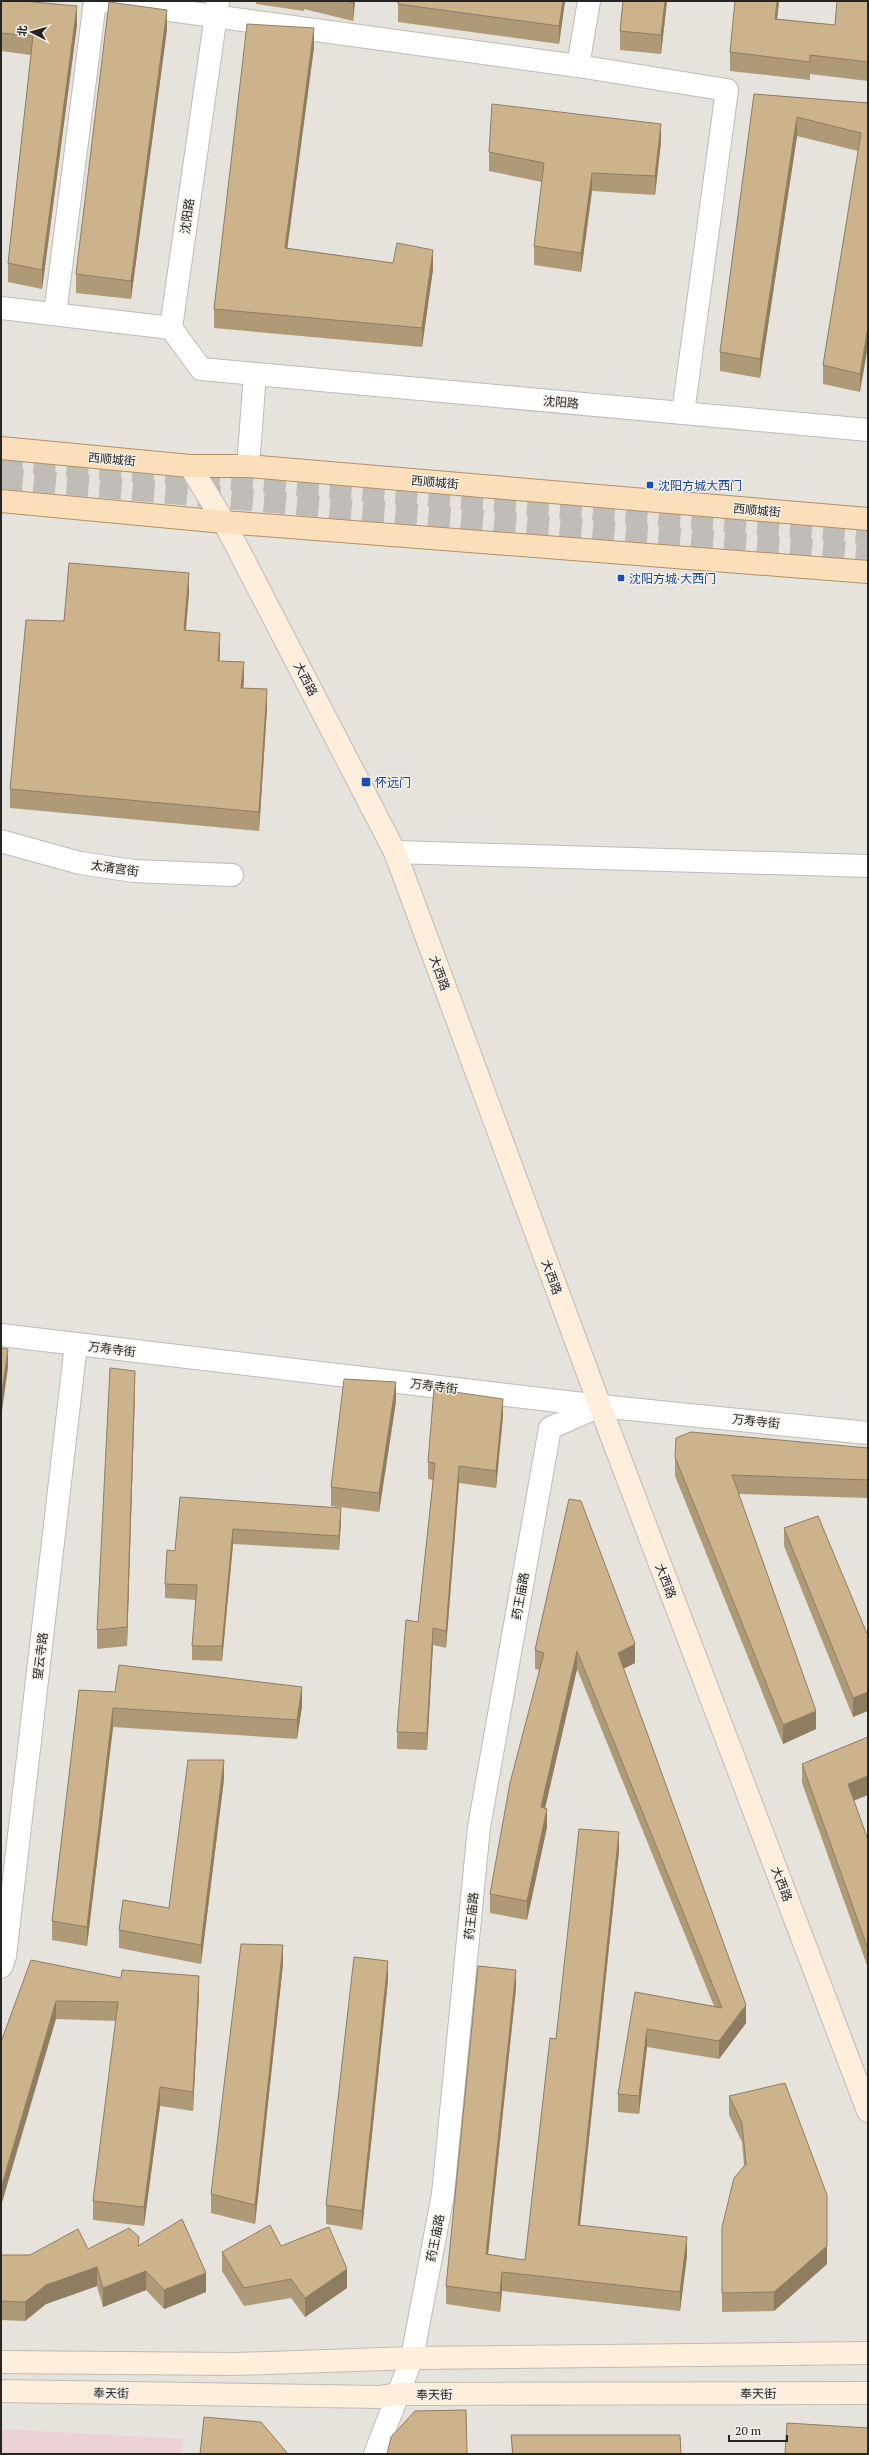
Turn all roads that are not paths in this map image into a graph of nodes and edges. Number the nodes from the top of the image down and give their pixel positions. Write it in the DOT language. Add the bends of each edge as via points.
graph roads {
  1 [pos="95,1"];
  2 [pos="104,1"];
  3 [pos="589,1"];
  4 [pos="217,8"];
  5 [pos="578,66"];
  6 [pos="1,308"];
  7 [pos="55,314"];
  8 [pos="171,328"];
  9 [pos="255,374"];
  10 [pos="683,413"];
  11 [pos="868,430"];
  12 [pos="1,448"];
  13 [pos="190,466"];
  14 [pos="248,466"];
  15 [pos="1,501"];
  16 [pos="868,519"];
  17 [pos="224,522"];
  18 [pos="868,572"];
  19 [pos="1,841"];
  20 [pos="395,852"];
  21 [pos="868,866"];
  22 [pos="232,875"];
  23 [pos="1,1335"];
  24 [pos="76,1344"];
  25 [pos="600,1406"];
  26 [pos="868,1433"];
  27 [pos="1,1967"];
  28 [pos="868,2111"];
  29 [pos="868,2353"];
  30 [pos="412,2358"];
  31 [pos="1,2362"];
  32 [pos="1,2391"];
  33 [pos="868,2392"];
  34 [pos="398,2394"];
  35 [pos="375,2454"];
  1 -- 7 [label="street"];
  2 -- 4 [label="street"];
  3 -- 5 [label="street"];
  4 -- 5 [label="street"];
  4 -- 8 [label="street, 沈阳路"];
  5 -- 10 [label="street" via="727,90"];
  6 -- 7 [label="street"];
  7 -- 8 [label="street"];
  8 -- 9 [label="street, 沈阳路" via="201,369"];
  9 -- 10 [label="street, 沈阳路"];
  9 -- 14 [label="street"];
  10 -- 11 [label="street, 沈阳路"];
  12 -- 13 [label="main road, 西顺城街"];
  13 -- 14 [label="main road, 西顺城街"];
  13 -- 17 [label="main road, 大西路"];
  14 -- 16 [label="main road, 西顺城街"];
  15 -- 17 [label="main road"];
  17 -- 18 [label="main road"];
  17 -- 20 [label="main road, 大西路"];
  19 -- 22 [label="street, 太清宫街" via="80,863 134,871"];
  20 -- 21 [label="street"];
  20 -- 25 [label="main road, 大西路"];
  23 -- 24 [label="street, 万寿寺街"];
  24 -- 25 [label="street, 万寿寺街"];
  24 -- 27 [label="street, 望云寺路" via="6,1956"];
  25 -- 26 [label="street, 万寿寺街"];
  25 -- 28 [label="main road, 大西路"];
  25 -- 30 [label="street, 药王庙路" via="550,1428 480,1827 443,2194"];
  29 -- 30 [label="main road"];
  30 -- 31 [label="main road" via="236,2364"];
  30 -- 34 [label="street, 药王庙路"];
  32 -- 34 [label="main road, 奉天街" via="380,2397"];
  33 -- 34 [label="main road, 奉天街"];
  34 -- 35 [label="street, 药王庙路"];
}
